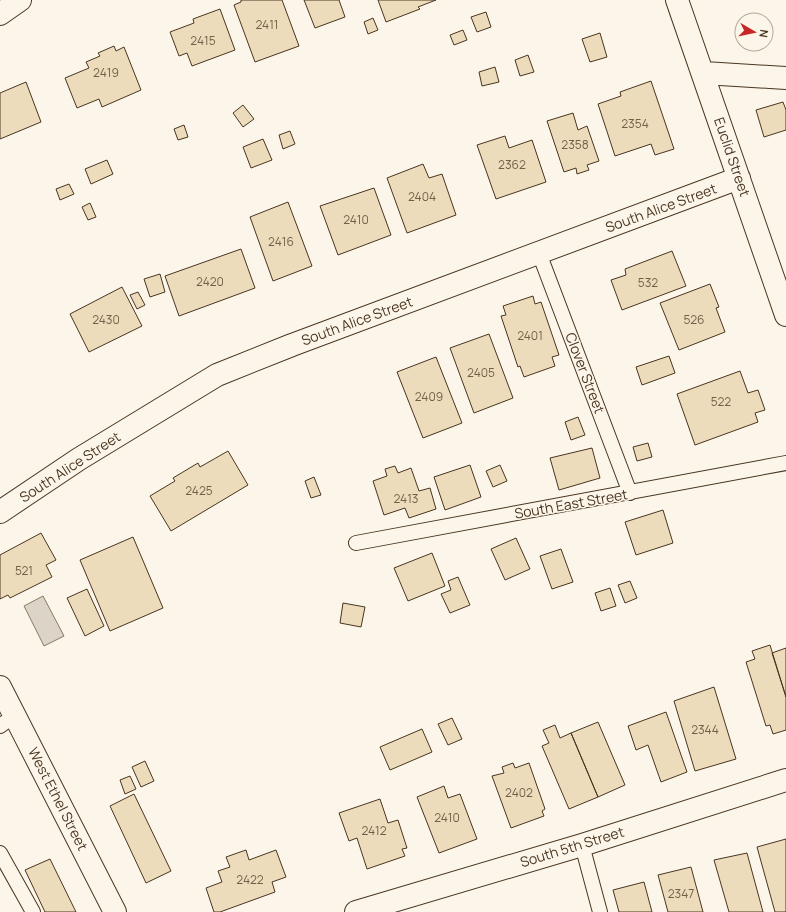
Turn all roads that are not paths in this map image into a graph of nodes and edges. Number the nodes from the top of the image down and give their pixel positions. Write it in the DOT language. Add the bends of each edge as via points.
graph roads {
  1 [pos="20,0"];
  2 [pos="677,0"];
  3 [pos="0,14"];
  4 [pos="704,74"];
  5 [pos="786,78"];
  6 [pos="739,178"];
  7 [pos="539,253"];
  8 [pos="786,315"];
  9 [pos="786,462"];
  10 [pos="630,493"];
  11 [pos="0,512"];
  12 [pos="356,543"];
  13 [pos="0,687"];
  14 [pos="7,720"];
  15 [pos="786,780"];
  16 [pos="582,845"];
  17 [pos="0,853"];
  18 [pos="33,912"];
  19 [pos="115,912"];
  20 [pos="356,912"];
  21 [pos="600,912"];
  1 -- 3 [label="street"];
  2 -- 4 [label="street, Euclid Street"];
  4 -- 5 [label="street"];
  4 -- 6 [label="street, Euclid Street"];
  6 -- 7 [label="street, South Alice Street"];
  6 -- 8 [label="street, Euclid Street"];
  7 -- 10 [label="lane, Clover Street"];
  7 -- 11 [label="street, South Alice Street" via="217,375 79,459"];
  9 -- 10 [label="lane, South East Street"];
  10 -- 12 [label="lane, South East Street"];
  13 -- 14 [label="street, West Ethel Street"];
  14 -- 19 [label="street, West Ethel Street"];
  15 -- 16 [label="street, South 5th Street"];
  16 -- 20 [label="street, South 5th Street"];
  16 -- 21 [label="lane"];
  17 -- 18 [label="lane"];
}
